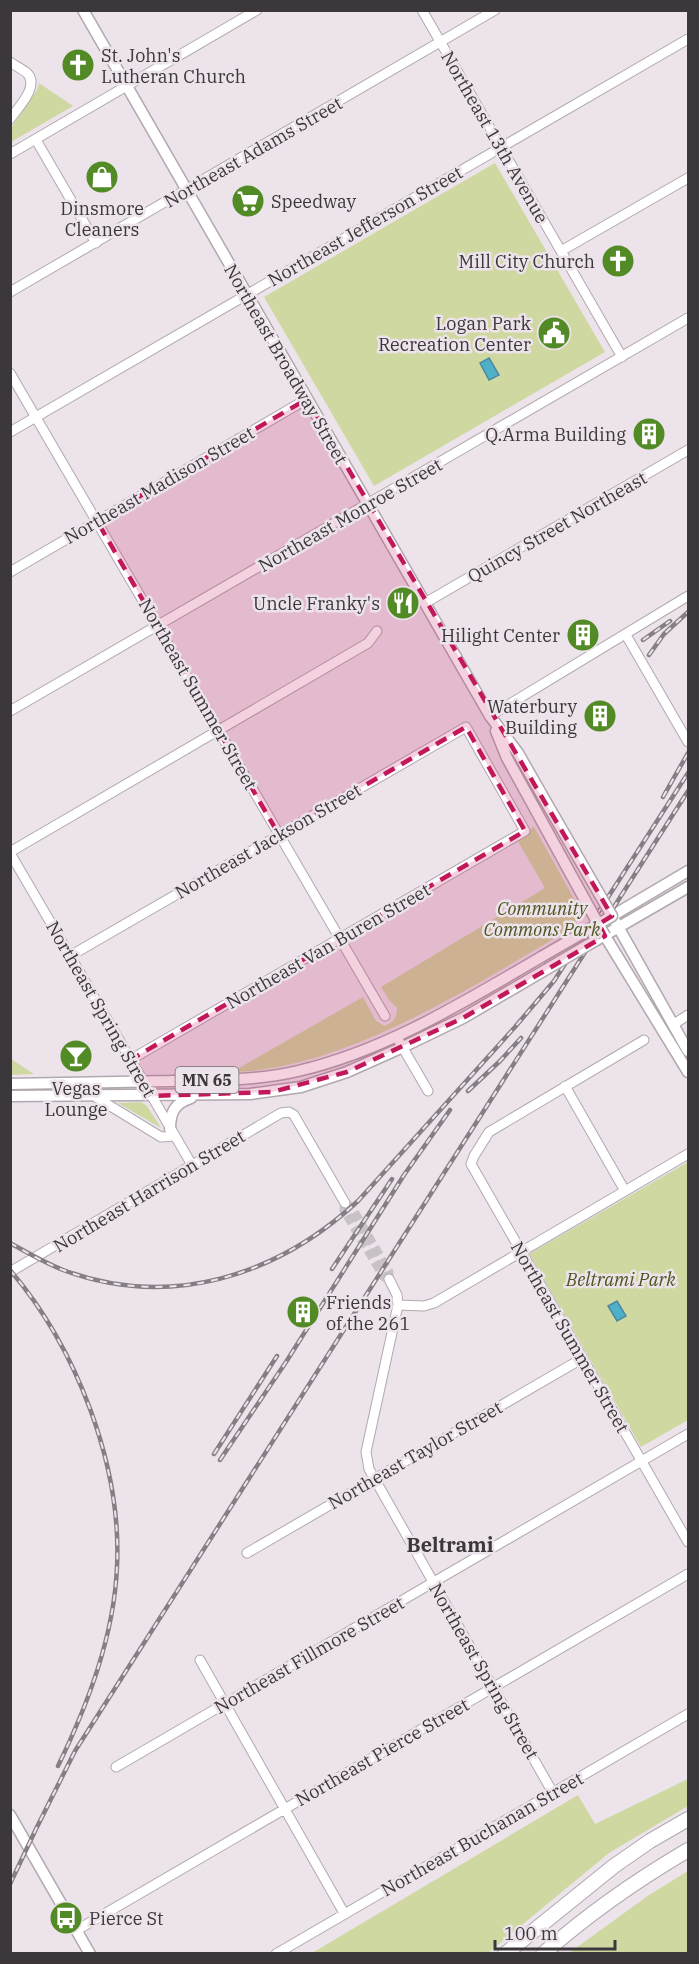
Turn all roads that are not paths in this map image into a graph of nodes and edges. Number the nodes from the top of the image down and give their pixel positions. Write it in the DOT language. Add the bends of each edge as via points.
graph roads {
  1 [pos="83,10"];
  2 [pos="257,10"];
  3 [pos="422,10"];
  4 [pos="495,10"];
  5 [pos="688,39"];
  6 [pos="440,42"];
  7 [pos="10,62"];
  8 [pos="126,86"];
  9 [pos="10,119"];
  10 [pos="36,140"];
  11 [pos="501,147"];
  12 [pos="10,154"];
  13 [pos="688,178"];
  14 [pos="187,191"];
  15 [pos="96,243"];
  16 [pos="561,251"];
  17 [pos="10,292"];
  18 [pos="247,295"];
  19 [pos="688,318"];
  20 [pos="622,357"];
  21 [pos="10,373"];
  22 [pos="307,399"];
  23 [pos="36,417"];
  24 [pos="10,432"];
  25 [pos="688,450"];
  26 [pos="368,504"];
  27 [pos="97,521"];
  28 [pos="10,572"];
  29 [pos="688,596"];
  30 [pos="425,603"];
  31 [pos="158,626"];
  32 [pos="377,631"];
  33 [pos="626,634"];
  34 [pos="10,711"];
  35 [pos="490,716"];
  36 [pos="219,731"];
  37 [pos="688,742"];
  38 [pos="525,831"];
  39 [pos="279,834"];
  40 [pos="10,853"];
  41 [pos="688,871"];
  42 [pos="688,887"];
  43 [pos="612,916"];
  44 [pos="599,924"];
  45 [pos="619,928"];
  46 [pos="605,936"];
  47 [pos="340,939"];
  48 [pos="70,956"];
  49 [pos="688,1015"];
  50 [pos="385,1016"];
  51 [pos="674,1024"];
  52 [pos="396,1036"];
  53 [pos="644,1040"];
  54 [pos="403,1047"];
  55 [pos="688,1051"];
  56 [pos="130,1060"];
  57 [pos="688,1072"];
  58 [pos="142,1082"];
  59 [pos="10,1084"];
  60 [pos="565,1086"];
  61 [pos="428,1091"];
  62 [pos="203,1095"];
  63 [pos="10,1096"];
  64 [pos="94,1096"];
  65 [pos="151,1096"];
  66 [pos="172,1132"];
  67 [pos="688,1154"];
  68 [pos="192,1165"];
  69 [pos="625,1191"];
  70 [pos="345,1203"];
  71 [pos="521,1252"];
  72 [pos="10,1272"];
  73 [pos="389,1279"];
  74 [pos="398,1305"];
  75 [pos="583,1358"];
  76 [pos="688,1434"];
  77 [pos="642,1461"];
  78 [pos="374,1478"];
  79 [pos="688,1542"];
  80 [pos="247,1552"];
  81 [pos="688,1574"];
  82 [pos="433,1583"];
  83 [pos="200,1660"];
  84 [pos="494,1688"];
  85 [pos="225,1705"];
  86 [pos="688,1714"];
  87 [pos="116,1767"];
  88 [pos="554,1793"];
  89 [pos="285,1808"];
  90 [pos="10,1815"];
  91 [pos="688,1819"];
  92 [pos="688,1852"];
  93 [pos="344,1913"];
  94 [pos="77,1930"];
  95 [pos="90,1953"];
  96 [pos="276,1953"];
  97 [pos="506,1953"];
  98 [pos="543,1953"];
  1 -- 8 [label="main road, Northeast Broadway Street"];
  2 -- 8 [label="street"];
  3 -- 6 [label="street, Northeast 13th Avenue"];
  4 -- 6 [label="street, Northeast Adams Street"];
  5 -- 11 [label="street, Northeast Jefferson Street"];
  6 -- 11 [label="street, Northeast 13th Avenue"];
  6 -- 14 [label="street, Northeast Adams Street"];
  7 -- 9 [label="street" via="29,74 32,81"];
  8 -- 10 [label="street"];
  8 -- 14 [label="main road, Northeast Broadway Street"];
  10 -- 12 [label="street"];
  10 -- 15 [label="street"];
  11 -- 16 [label="street, Northeast 13th Avenue"];
  11 -- 18 [label="street, Northeast Jefferson Street"];
  13 -- 16 [label="street"];
  14 -- 15 [label="street, Northeast Adams Street"];
  14 -- 18 [label="main road, Northeast Broadway Street"];
  15 -- 17 [label="street, Northeast Adams Street"];
  16 -- 20 [label="street, Northeast 13th Avenue"];
  18 -- 22 [label="main road, Northeast Broadway Street"];
  18 -- 23 [label="street, Northeast Jefferson Street"];
  19 -- 20 [label="street, Northeast Monroe Street"];
  20 -- 26 [label="street, Northeast Monroe Street"];
  21 -- 23 [label="street, Northeast Summer Street"];
  22 -- 26 [label="main road, Northeast Broadway Street"];
  22 -- 27 [label="street, Northeast Madison Street"];
  23 -- 24 [label="street, Northeast Jefferson Street"];
  23 -- 27 [label="street, Northeast Summer Street"];
  25 -- 30 [label="street, Quincy Street Northeast"];
  26 -- 30 [label="main road, Northeast Broadway Street"];
  26 -- 31 [label="street, Northeast Monroe Street"];
  27 -- 28 [label="street, Northeast Madison Street"];
  27 -- 31 [label="street, Northeast Summer Street"];
  29 -- 33 [label="street"];
  30 -- 35 [label="main road, Northeast Broadway Street"];
  31 -- 34 [label="street, Northeast Monroe Street"];
  31 -- 36 [label="street, Northeast Summer Street"];
  32 -- 36 [label="street" via="368,643"];
  33 -- 35 [label="street"];
  33 -- 37 [label="street"];
  35 -- 43 [label="main road, Northeast Broadway Street, bridge" via="518,753"];
  35 -- 44 [label="main road, Northeast Broadway Street, bridge" via="507,758"];
  36 -- 39 [label="street, Northeast Summer Street"];
  36 -- 40 [label="street"];
  38 -- 39 [label="street, Northeast Jackson Street" via="466,727"];
  38 -- 47 [label="street, Northeast Van Buren Street"];
  39 -- 47 [label="street, Northeast Summer Street"];
  39 -- 48 [label="street, Northeast Jackson Street"];
  40 -- 48 [label="street, Northeast Spring Street"];
  41 -- 43 [label="main road, MN 65"];
  42 -- 45 [label="main road, MN 65"];
  43 -- 44 [label="main road, MN 65, bridge"];
  43 -- 45 [label="main road, Northeast Broadway Street"];
  44 -- 46 [label="main road, Northeast Broadway Street, bridge"];
  44 -- 52 [label="main road, MN 65, bridge"];
  45 -- 46 [label="main road, MN 65"];
  45 -- 51 [label="main road, Northeast Broadway Street"];
  46 -- 54 [label="main road, MN 65, bridge" via="463,1018"];
  46 -- 57 [label="main road, Northeast Broadway Street"];
  47 -- 50 [label="street, Northeast Summer Street"];
  47 -- 56 [label="street, Northeast Van Buren Street"];
  48 -- 56 [label="street, Northeast Spring Street"];
  49 -- 51 [label="street"];
  51 -- 55 [label="main road, Northeast Broadway Street"];
  52 -- 54 [label="street"];
  52 -- 58 [label="main road, MN 65" via="340,1059 278,1075"];
  53 -- 60 [label="street"];
  54 -- 61 [label="street"];
  54 -- 62 [label="main road, MN 65" via="301,1087"];
  56 -- 58 [label="street, Northeast Spring Street"];
  58 -- 59 [label="main road, MN 65"];
  58 -- 65 [label="street, Northeast Spring Street"];
  60 -- 69 [label="street"];
  60 -- 71 [label="street, Northeast Summer Street" via="489,1132 471,1164"];
  62 -- 65 [label="main road, MN 65"];
  62 -- 66 [label="main road" via="177,1104 170,1119"];
  63 -- 64 [label="main road, MN 65"];
  64 -- 65 [label="main road, MN 65"];
  64 -- 66 [label="street" via="161,1137"];
  65 -- 66 [label="street, Northeast Spring Street"];
  66 -- 68 [label="street, Northeast Spring Street"];
  67 -- 69 [label="street"];
  68 -- 70 [label="street, Northeast Harrison Street" via="289,1112 294,1114"];
  68 -- 72 [label="street, Northeast Harrison Street"];
  69 -- 71 [label="street"];
  71 -- 74 [label="street" via="434,1303"];
  71 -- 75 [label="street, Northeast Summer Street"];
  73 -- 74 [label="street"];
  74 -- 78 [label="street, Northeast Spring Street" via="366,1452"];
  75 -- 77 [label="street, Northeast Summer Street"];
  75 -- 78 [label="street, Northeast Taylor Street"];
  76 -- 77 [label="street, Northeast Fillmore Street"];
  77 -- 79 [label="street, Northeast Summer Street"];
  77 -- 82 [label="street, Northeast Fillmore Street"];
  78 -- 80 [label="street, Northeast Taylor Street"];
  78 -- 82 [label="street, Northeast Spring Street"];
  81 -- 84 [label="street, Northeast Pierce Street"];
  82 -- 84 [label="street, Northeast Spring Street"];
  82 -- 85 [label="street, Northeast Fillmore Street"];
  83 -- 85 [label="street"];
  84 -- 88 [label="street, Northeast Spring Street"];
  84 -- 89 [label="street, Northeast Pierce Street"];
  85 -- 87 [label="street, Northeast Fillmore Street"];
  85 -- 89 [label="street"];
  86 -- 88 [label="street, Northeast Buchanan Street"];
  88 -- 93 [label="street, Northeast Buchanan Street"];
  89 -- 93 [label="street"];
  89 -- 94 [label="street, Northeast Pierce Street"];
  90 -- 94 [label="main road"];
  91 -- 97 [label="highway" via="614,1866"];
  92 -- 98 [label="highway" via="591,1914"];
  93 -- 96 [label="street, Northeast Buchanan Street"];
  94 -- 95 [label="main road"];
}
